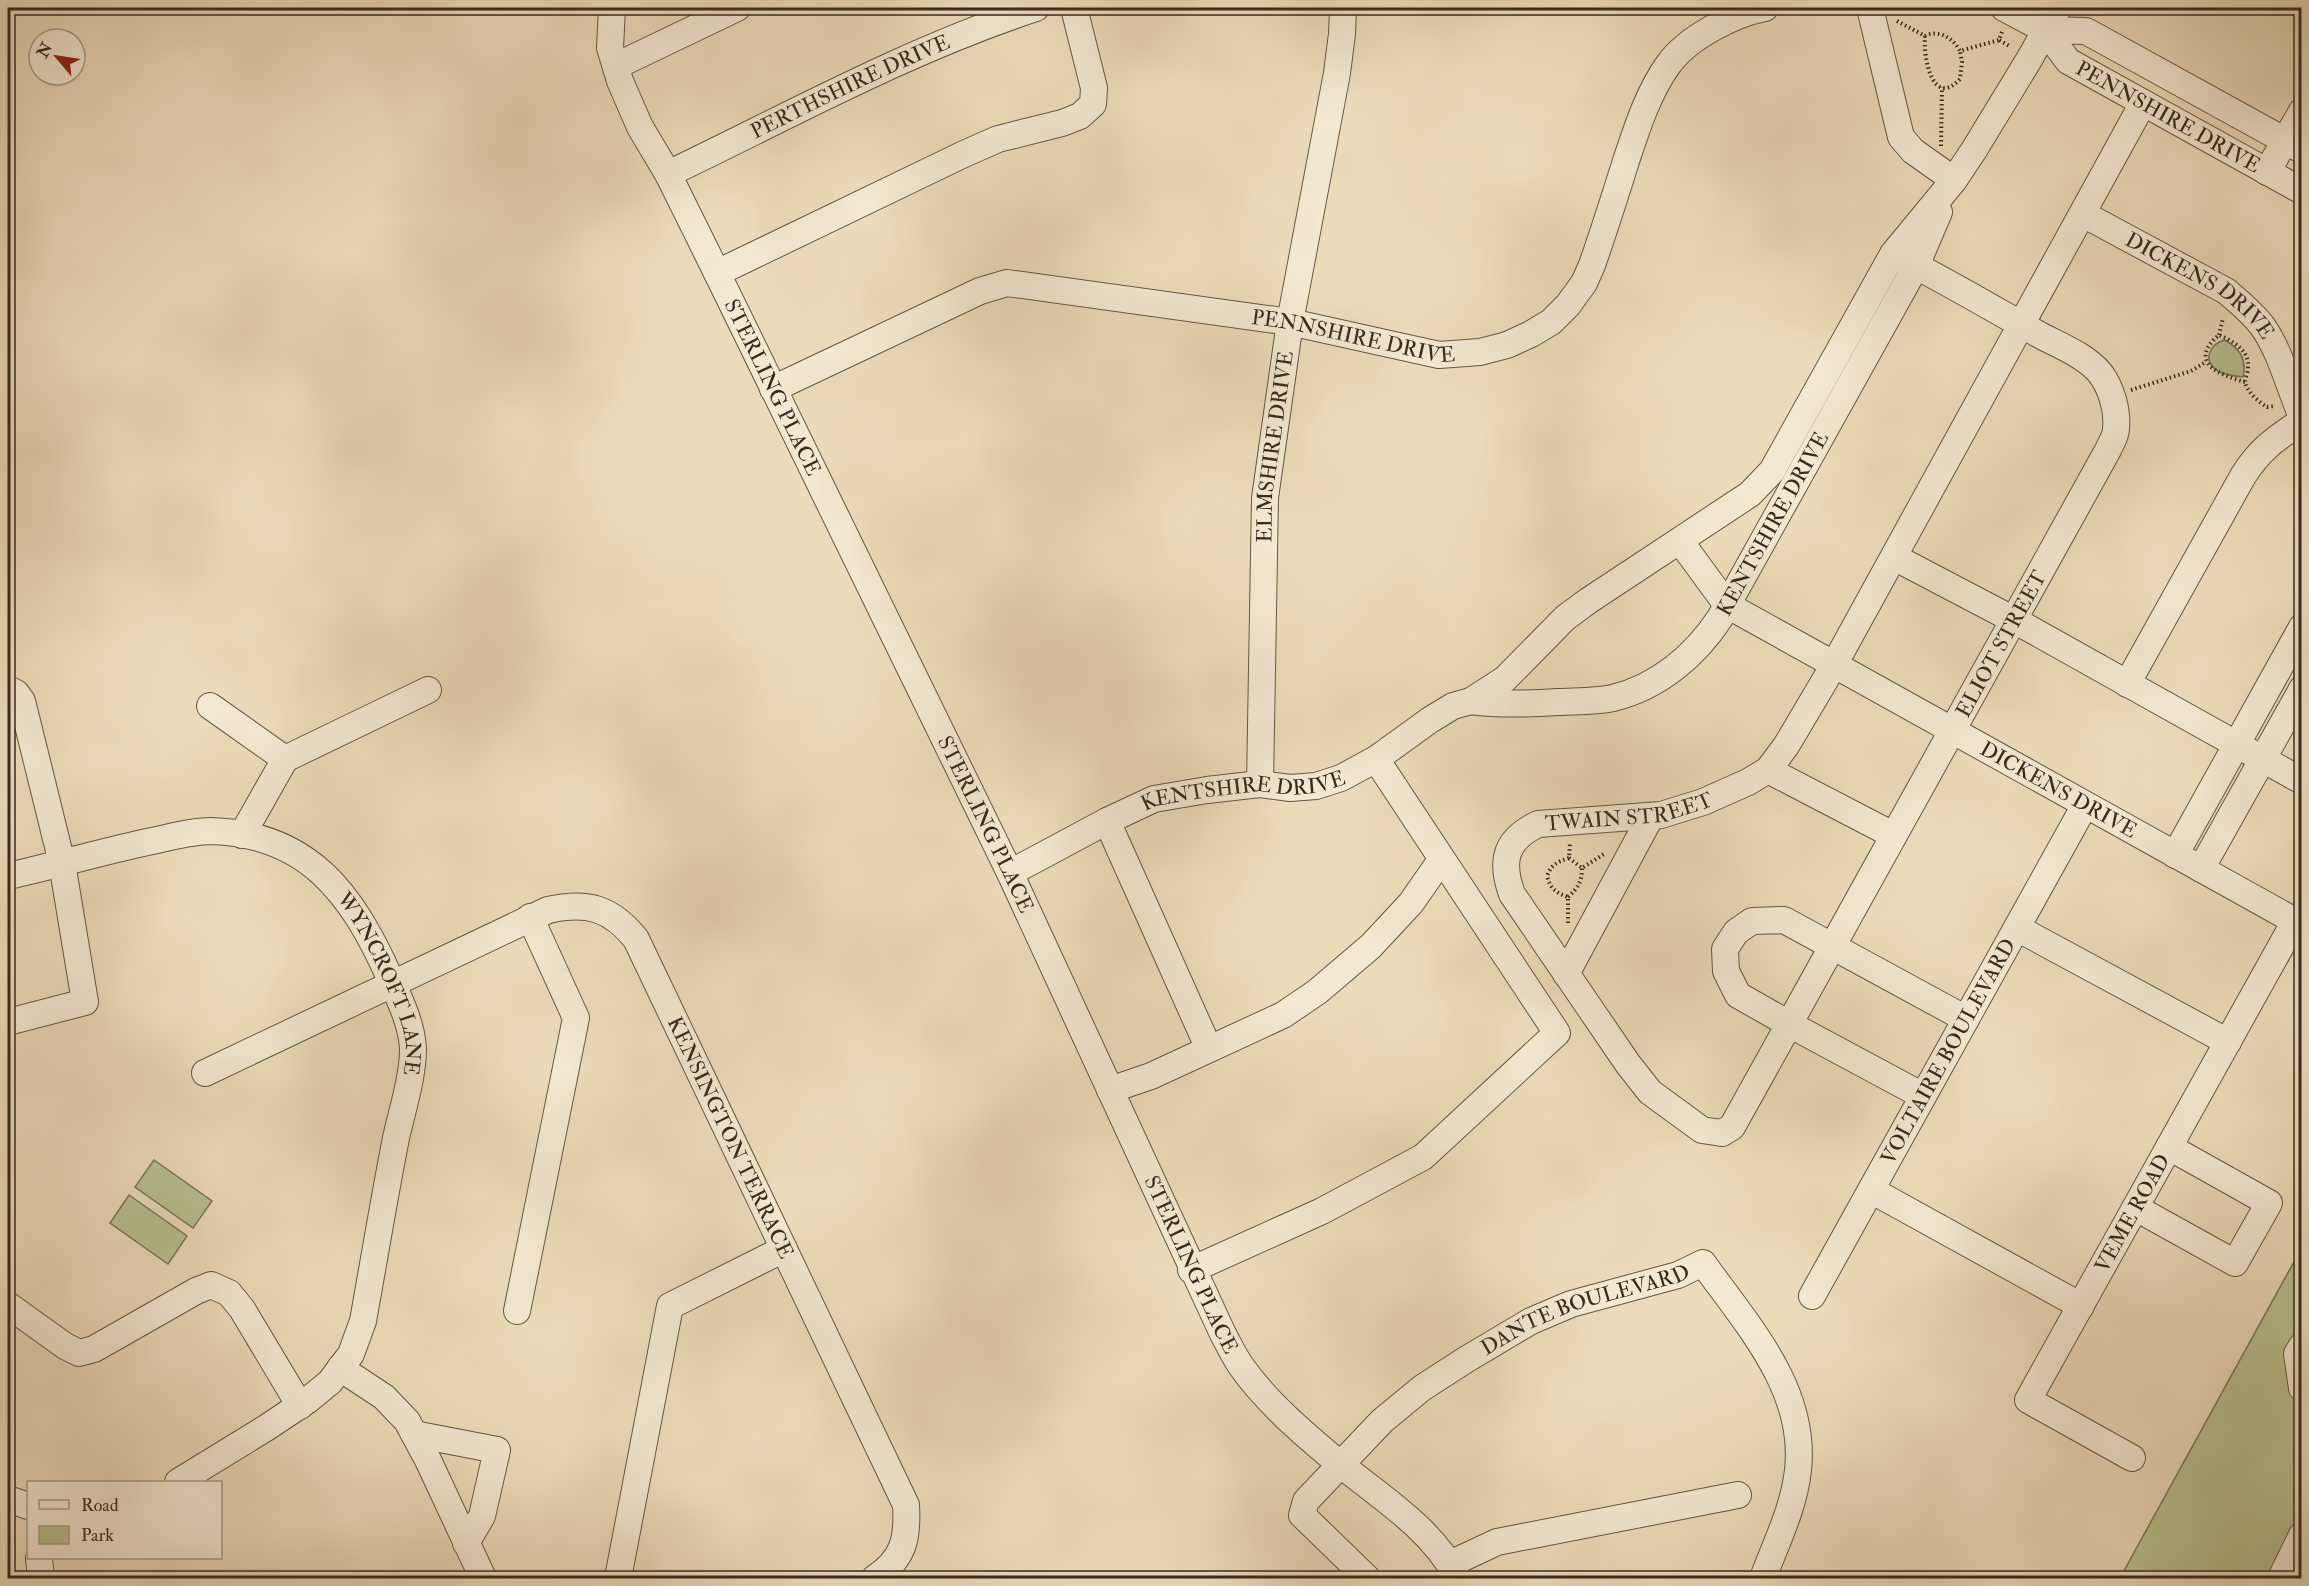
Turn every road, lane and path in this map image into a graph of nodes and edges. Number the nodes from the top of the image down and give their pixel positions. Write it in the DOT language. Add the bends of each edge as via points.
graph roads {
  1 [pos="612,8"];
  2 [pos="737,8"];
  3 [pos="1036,8"];
  4 [pos="1074,8"];
  5 [pos="1343,8"];
  6 [pos="1765,8"];
  7 [pos="2004,8"];
  8 [pos="2058,8"];
  9 [pos="1871,12"];
  10 [pos="2045,30"];
  11 [pos="1925,36"];
  12 [pos="1999,40"];
  13 [pos="1960,51"];
  14 [pos="616,66"];
  15 [pos="1942,87"];
  16 [pos="2143,103"];
  17 [pos="2301,111"];
  18 [pos="2293,145"];
  19 [pos="1929,163"];
  20 [pos="2267,172"];
  21 [pos="668,174"];
  22 [pos="1954,180"];
  23 [pos="2301,191"];
  24 [pos="2083,214"];
  25 [pos="1905,260"];
  26 [pos="717,273"];
  27 [pos="1290,322"];
  28 [pos="2022,325"];
  29 [pos="2206,362"];
  30 [pos="2245,382"];
  31 [pos="773,389"];
  32 [pos="2112,397"];
  33 [pos="2299,412"];
  34 [pos="1680,541"];
  35 [pos="1894,557"];
  36 [pos="1727,605"];
  37 [pos="2014,620"];
  38 [pos="2301,627"];
  39 [pos="1834,665"];
  40 [pos="2127,684"];
  41 [pos="8,689"];
  42 [pos="2301,689"];
  43 [pos="428,690"];
  44 [pos="1471,701"];
  45 [pos="210,706"];
  46 [pos="1953,731"];
  47 [pos="2236,745"];
  48 [pos="285,759"];
  49 [pos="1376,759"];
  50 [pos="2263,759"];
  51 [pos="1768,770"];
  52 [pos="2301,781"];
  53 [pos="1260,784"];
  54 [pos="2085,805"];
  55 [pos="1651,816"];
  56 [pos="1107,821"];
  57 [pos="1571,822"];
  58 [pos="242,835"];
  59 [pos="1893,835"];
  60 [pos="2175,855"];
  61 [pos="1441,860"];
  62 [pos="62,863"];
  63 [pos="1582,868"];
  64 [pos="2201,869"];
  65 [pos="1010,873"];
  66 [pos="8,876"];
  67 [pos="1568,897"];
  68 [pos="530,917"];
  69 [pos="2298,923"];
  70 [pos="2017,928"];
  71 [pos="1568,930"];
  72 [pos="1832,946"];
  73 [pos="1566,974"];
  74 [pos="393,985"];
  75 [pos="1966,1019"];
  76 [pos="8,1022"];
  77 [pos="1789,1024"];
  78 [pos="2228,1042"];
  79 [pos="1209,1050"];
  80 [pos="205,1073"];
  81 [pos="1110,1090"];
  82 [pos="1923,1096"];
  83 [pos="1737,1117"];
  84 [pos="2169,1147"];
  85 [pos="1871,1190"];
  86 [pos="2136,1208"];
  87 [pos="784,1249"];
  88 [pos="1191,1270"];
  89 [pos="1812,1296"];
  90 [pos="8,1305"];
  91 [pos="2081,1306"];
  92 [pos="517,1311"];
  93 [pos="2301,1346"];
  94 [pos="340,1368"];
  95 [pos="2301,1388"];
  96 [pos="300,1406"];
  97 [pos="414,1434"];
  98 [pos="2132,1458"];
  99 [pos="1341,1465"];
  100 [pos="180,1481"];
  101 [pos="1738,1495"];
  102 [pos="8,1499"];
  103 [pos="27,1506"];
  104 [pos="2301,1535"];
  105 [pos="466,1543"];
  106 [pos="39,1559"];
  107 [pos="1454,1571"];
  108 [pos="475,1576"];
  109 [pos="41,1578"];
  110 [pos="618,1578"];
  111 [pos="875,1578"];
  112 [pos="1367,1578"];
  113 [pos="1763,1578"];
  114 [pos="2281,1578"];
  1 -- 14 [label="street, STERLING PLACE" via="610,48"];
  2 -- 14 [label="street"];
  3 -- 21 [label="street, PERTHSHIRE DRIVE" via="930,48"];
  4 -- 26 [label="street" via="1094,88 1093,104 1080,116 998,139"];
  5 -- 27 [label="street, ELMSHIRE DRIVE" via="1337,74"];
  6 -- 27 [label="street, PENNSHIRE DRIVE" via="1706,32 1668,64 1639,123 1584,283 1551,322 1507,345 1439,355"];
  7 -- 10 [label="street, PENNSHIRE DRIVE"];
  8 -- 10 [label="street, KENTSHIRE DRIVE"];
  9 -- 11 [label="path"];
  9 -- 19 [label="street" via="1901,137"];
  10 -- 16 [label="street, PENNSHIRE DRIVE" via="2068,61"];
  10 -- 18 [label="street, PENNSHIRE DRIVE" via="2086,31"];
  10 -- 22 [label="street, KENTSHIRE DRIVE"];
  11 -- 13 [label="path" via="1940,33"];
  11 -- 15 [label="path" via="1926,65 1932,79"];
  12 -- 13 [label="path"];
  13 -- 15 [label="path" via="1960,79 1950,87"];
  14 -- 21 [label="street, STERLING PLACE" via="640,127"];
  15 -- 19 [label="path" via="1942,144"];
  16 -- 20 [label="street, PENNSHIRE DRIVE"];
  16 -- 24 [label="street, TWAIN STREET"];
  17 -- 18 [label="street"];
  18 -- 20 [label="street"];
  19 -- 22 [label="street"];
  20 -- 23 [label="street, PENNSHIRE DRIVE"];
  21 -- 26 [label="street, STERLING PLACE"];
  22 -- 25 [label="street, KENTSHIRE DRIVE"];
  24 -- 28 [label="street, TWAIN STREET"];
  24 -- 33 [label="street, DICKENS DRIVE" via="2226,291 2244,306 2275,348"];
  25 -- 28 [label="street, ELIOT STREET"];
  25 -- 34 [label="street, KENTSHIRE DRIVE" via="1772,471 1735,506"];
  25 -- 36 [label="street, KENTSHIRE DRIVE"];
  26 -- 31 [label="street, STERLING PLACE"];
  27 -- 31 [label="street, PENNSHIRE DRIVE" via="1007,283 980,291"];
  27 -- 53 [label="street, ELMSHIRE DRIVE" via="1265,498"];
  28 -- 32 [label="street, ELIOT STREET" via="2088,361"];
  28 -- 35 [label="street, TWAIN STREET"];
  29 -- 30 [label="path" via="2213,371"];
  29 -- 30 [label="path" via="2210,342 2219,335 2229,339 2244,352 2249,364"];
  29 -- 32 [label="path" via="2191,371"];
  30 -- 33 [label="path" via="2267,407"];
  31 -- 65 [label="street, STERLING PLACE"];
  32 -- 37 [label="street, ELIOT STREET" via="2116,431 2108,450"];
  33 -- 40 [label="street" via="2247,469"];
  34 -- 36 [label="street, DICKENS DRIVE"];
  34 -- 44 [label="street, KENTSHIRE DRIVE" via="1565,618 1505,679"];
  35 -- 37 [label="street"];
  35 -- 39 [label="street, TWAIN STREET"];
  36 -- 39 [label="street, DICKENS DRIVE"];
  36 -- 44 [label="street, KENTSHIRE DRIVE" via="1711,632 1683,661 1658,680 1625,694 1596,700 1504,705"];
  37 -- 40 [label="street"];
  37 -- 46 [label="street, ELIOT STREET"];
  38 -- 47 [label="street"];
  39 -- 46 [label="street, DICKENS DRIVE"];
  39 -- 51 [label="street, TWAIN STREET"];
  40 -- 47 [label="street"];
  41 -- 62 [label="street" via="22,701"];
  42 -- 50 [label="street"];
  43 -- 48 [label="street"];
  44 -- 49 [label="street, KENTSHIRE DRIVE" via="1453,706 1430,720"];
  45 -- 48 [label="street"];
  46 -- 54 [label="street, DICKENS DRIVE"];
  46 -- 59 [label="street, ELIOT STREET"];
  47 -- 50 [label="street"];
  47 -- 60 [label="street"];
  48 -- 58 [label="street"];
  49 -- 53 [label="street, KENTSHIRE DRIVE" via="1316,786"];
  49 -- 61 [label="street"];
  50 -- 52 [label="street"];
  50 -- 64 [label="street"];
  51 -- 55 [label="street, TWAIN STREET" via="1703,802"];
  51 -- 59 [label="street"];
  53 -- 56 [label="street, KENTSHIRE DRIVE" via="1154,799"];
  54 -- 60 [label="street, DICKENS DRIVE"];
  54 -- 70 [label="street, VOLTAIRE BOULEVARD"];
  55 -- 57 [label="street, TWAIN STREET"];
  55 -- 73 [label="street"];
  56 -- 65 [label="street, KENTSHIRE DRIVE"];
  56 -- 79 [label="street"];
  57 -- 67 [label="path" via="1569,858 1558,861 1547,876 1550,887"];
  57 -- 73 [label="street, TWAIN STREET" via="1538,824 1522,832 1506,855 1504,865 1512,894"];
  58 -- 62 [label="street, WYNCROFT LANE" via="211,831 188,834"];
  58 -- 74 [label="street, WYNCROFT LANE" via="299,855 330,879 353,906"];
  59 -- 72 [label="street, ELIOT STREET"];
  60 -- 64 [label="street, DICKENS DRIVE"];
  61 -- 79 [label="street" via="1411,903 1371,946 1317,992 1283,1016"];
  61 -- 88 [label="street" via="1557,1033 1423,1157 1322,1211"];
  62 -- 66 [label="street, WYNCROFT LANE"];
  62 -- 76 [label="street" via="85,1002"];
  63 -- 67 [label="path" via="1582,880"];
  64 -- 69 [label="street, DICKENS DRIVE"];
  65 -- 81 [label="street, STERLING PLACE"];
  67 -- 71 [label="path"];
  68 -- 74 [label="street, KENSINGTON TERRACE"];
  68 -- 87 [label="street, KENSINGTON TERRACE" via="566,906 585,906 603,910 623,923 636,939"];
  68 -- 92 [label="street" via="576,1018"];
  69 -- 78 [label="street, VEME ROAD"];
  70 -- 75 [label="street, VOLTAIRE BOULEVARD"];
  70 -- 78 [label="street"];
  72 -- 75 [label="street"];
  72 -- 77 [label="street, ELIOT STREET"];
  72 -- 77 [label="street" via="1784,920 1752,921 1736,932 1725,949 1726,971 1738,995"];
  73 -- 83 [label="street, TWAIN STREET" via="1650,1092 1702,1130 1722,1134"];
  74 -- 80 [label="street, KENSINGTON TERRACE"];
  74 -- 94 [label="street, WYNCROFT LANE" via="411,1031 413,1051 363,1321 351,1354"];
  75 -- 82 [label="street, VOLTAIRE BOULEVARD"];
  77 -- 82 [label="street"];
  77 -- 83 [label="street, ELIOT STREET"];
  78 -- 84 [label="street, VEME ROAD"];
  79 -- 81 [label="street"];
  81 -- 88 [label="street, STERLING PLACE"];
  82 -- 85 [label="street, VOLTAIRE BOULEVARD"];
  84 -- 86 [label="street, VEME ROAD"];
  84 -- 86 [label="street" via="2269,1203 2235,1263"];
  85 -- 89 [label="street, VOLTAIRE BOULEVARD"];
  85 -- 91 [label="street"];
  86 -- 91 [label="street, VEME ROAD"];
  87 -- 110 [label="street" via="670,1306"];
  87 -- 111 [label="street, KENSINGTON TERRACE" via="906,1505 906,1540 897,1559"];
  88 -- 99 [label="street, STERLING PLACE" via="1241,1366 1262,1392"];
  90 -- 96 [label="street" via="79,1353 94,1349 211,1285 229,1293 242,1309"];
  91 -- 98 [label="street, VEME ROAD" via="2028,1400"];
  93 -- 95 [label="street" via="2297,1354"];
  94 -- 96 [label="street, WYNCROFT LANE" via="330,1382"];
  94 -- 97 [label="street" via="384,1397"];
  96 -- 100 [label="street, WYNCROFT LANE"];
  97 -- 105 [label="street"];
  97 -- 105 [label="street" via="497,1450 482,1516"];
  99 -- 107 [label="street, STERLING PLACE" via="1406,1514"];
  99 -- 112 [label="street" via="1306,1502 1302,1515"];
  99 -- 113 [label="street, DANTE BOULEVARD" via="1382,1421 1422,1388 1532,1322 1571,1304 1678,1275 1703,1263 1771,1358 1790,1396 1797,1432 1799,1469 1791,1506"];
  101 -- 107 [label="street" via="1497,1542"];
  102 -- 103 [label="street"];
  104 -- 114 [label="street"];
  105 -- 108 [label="street"];
  106 -- 109 [label="street"];
}
